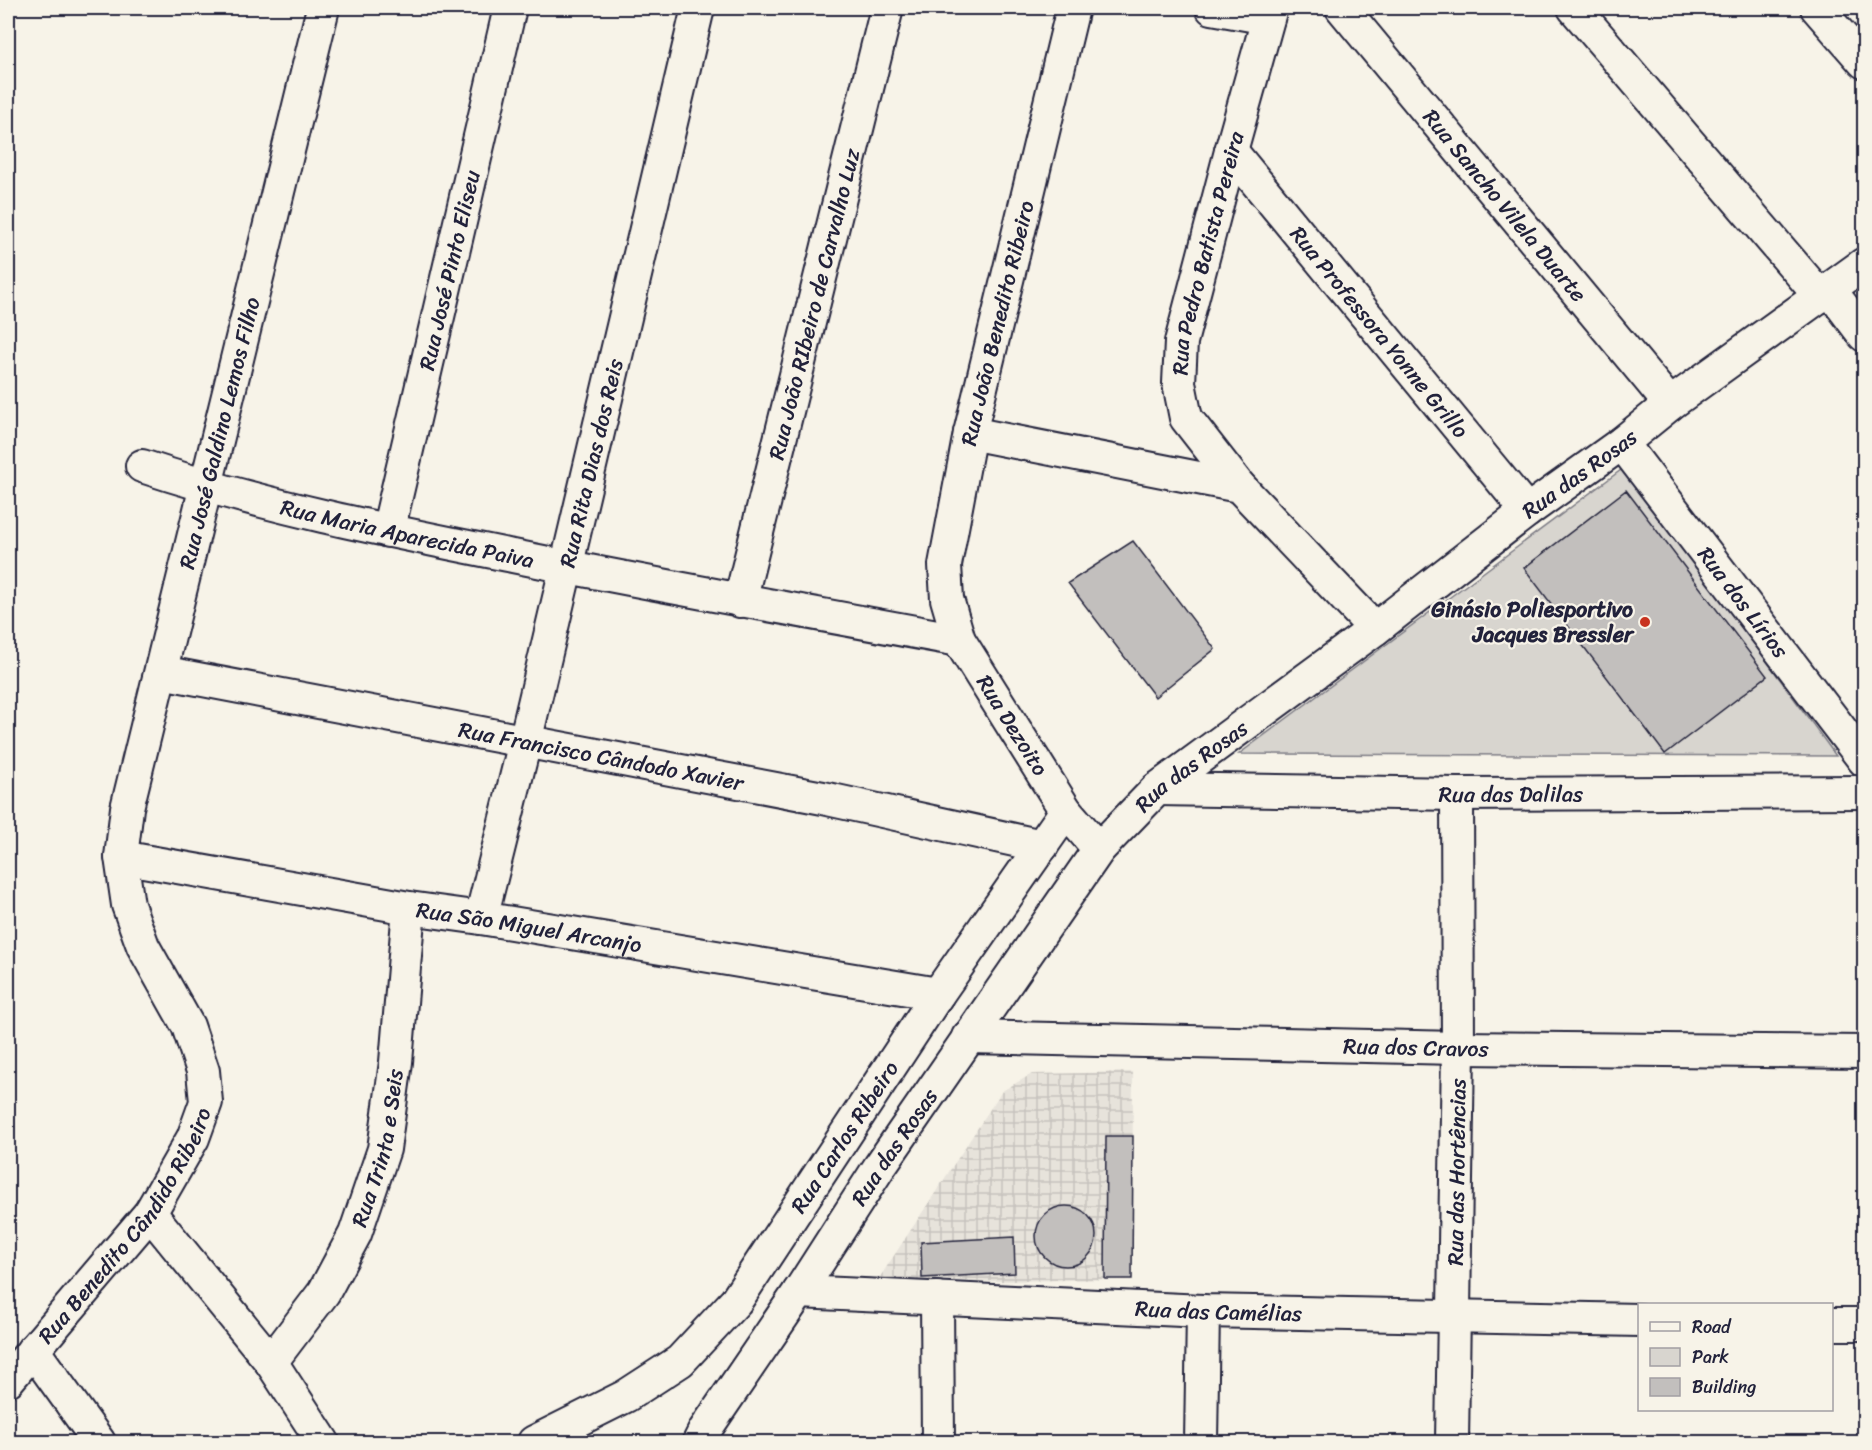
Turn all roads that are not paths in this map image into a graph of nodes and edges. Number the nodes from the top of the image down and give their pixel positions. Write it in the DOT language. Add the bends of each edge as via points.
graph roads {
  1 [pos="323,8"];
  2 [pos="510,8"];
  3 [pos="698,8"];
  4 [pos="887,8"];
  5 [pos="1073,8"];
  6 [pos="1212,8"];
  7 [pos="1342,8"];
  8 [pos="1574,8"];
  9 [pos="1817,8"];
  10 [pos="1269,13"];
  11 [pos="1864,62"];
  12 [pos="1231,152"];
  13 [pos="1864,264"];
  14 [pos="1825,293"];
  15 [pos="1864,335"];
  16 [pos="1670,404"];
  17 [pos="970,433"];
  18 [pos="1623,443"];
  19 [pos="142,466"];
  20 [pos="1239,486"];
  21 [pos="204,487"];
  22 [pos="1527,511"];
  23 [pos="388,531"];
  24 [pos="565,567"];
  25 [pos="740,601"];
  26 [pos="1375,629"];
  27 [pos="960,640"];
  28 [pos="161,672"];
  29 [pos="525,742"];
  30 [pos="1864,760"];
  31 [pos="1157,789"];
  32 [pos="1864,792"];
  33 [pos="1457,794"];
  34 [pos="1066,811"];
  35 [pos="1042,846"];
  36 [pos="1099,849"];
  37 [pos="121,857"];
  38 [pos="409,908"];
  39 [pos="481,918"];
  40 [pos="938,994"];
  41 [pos="968,1037"];
  42 [pos="1458,1048"];
  43 [pos="1864,1052"];
  44 [pos="150,1213"];
  45 [pos="799,1292"];
  46 [pos="937,1298"];
  47 [pos="1203,1311"];
  48 [pos="1454,1316"];
  49 [pos="1638,1320"];
  50 [pos="1833,1324"];
  51 [pos="1864,1324"];
  52 [pos="33,1350"];
  53 [pos="271,1362"];
  54 [pos="8,1380"];
  55 [pos="99,1443"];
  56 [pos="323,1443"];
  57 [pos="534,1443"];
  58 [pos="699,1443"];
  59 [pos="938,1443"];
  60 [pos="1201,1443"];
  61 [pos="1452,1443"];
  1 -- 21 [label="street, Rua José Galdino Lemos Filho"];
  2 -- 23 [label="street, Rua José Pinto Eliseu"];
  3 -- 24 [label="street, Rua Rita Dias dos Reis"];
  4 -- 25 [label="street, Rua João RIbeiro de Carvalho Luz"];
  5 -- 17 [label="street, Rua João Benedito Ribeiro"];
  6 -- 10 [label="street"];
  7 -- 16 [label="street, Rua Sancho Vilela Duarte"];
  8 -- 14 [label="street"];
  9 -- 11 [label="street"];
  10 -- 12 [label="street, Rua Pedro Batista Pereira"];
  12 -- 20 [label="street, Rua Pedro Batista Pereira" via="1181,342 1179,383 1186,418"];
  12 -- 22 [label="street, Rua Professora Yonne Grillo"];
  13 -- 14 [label="street, Rua das Rosas"];
  14 -- 15 [label="street"];
  14 -- 16 [label="street, Rua das Rosas"];
  16 -- 18 [label="street, Rua das Rosas"];
  17 -- 20 [label="street"];
  17 -- 27 [label="street, Rua João Benedito Ribeiro" via="945,566 947,599"];
  18 -- 22 [label="street, Rua das Rosas"];
  18 -- 30 [label="street, Rua dos Lírios"];
  19 -- 21 [label="street, Rua Maria Aparecida Paiva"];
  20 -- 26 [label="street, Rua Pedro Batista Pereira"];
  21 -- 23 [label="street, Rua Maria Aparecida Paiva"];
  21 -- 28 [label="street, Rua José Galdino Lemos Filho"];
  22 -- 26 [label="street, Rua das Rosas"];
  23 -- 24 [label="street, Rua Maria Aparecida Paiva"];
  24 -- 25 [label="street, Rua Maria Aparecida Paiva"];
  24 -- 29 [label="street, Rua Rita Dias dos Reis"];
  25 -- 27 [label="street, Rua Maria Aparecida Paiva"];
  26 -- 31 [label="street, Rua das Rosas"];
  27 -- 34 [label="street, Rua Dezoito"];
  28 -- 29 [label="street, Rua Francisco Cândodo Xavier"];
  28 -- 37 [label="street, Rua José Galdino Lemos Filho" via="127,808"];
  29 -- 35 [label="street, Rua Francisco Cândodo Xavier" via="823,798"];
  29 -- 39 [label="street, Rua Rita Dias dos Reis"];
  31 -- 33 [label="street, Rua das Dalilas"];
  31 -- 36 [label="street, Rua das Rosas"];
  32 -- 33 [label="street, Rua das Dalilas"];
  33 -- 42 [label="street, Rua das Hortências"];
  34 -- 35 [label="street, Rua Carlos Ribeiro"];
  34 -- 36 [label="street"];
  35 -- 40 [label="street, Rua Carlos Ribeiro"];
  36 -- 41 [label="street, Rua das Rosas"];
  37 -- 38 [label="street, Rua São Miguel Arcanjo"];
  37 -- 44 [label="street, Rua Benedito Cândido Ribeiro" via="128,905 143,946 188,1026 203,1071 206,1102 193,1138"];
  38 -- 39 [label="street, Rua São Miguel Arcanjo"];
  38 -- 53 [label="street, Rua Trinta e Seis" via="384,1149 355,1234 324,1292"];
  39 -- 40 [label="street, Rua São Miguel Arcanjo"];
  40 -- 57 [label="street, Rua Carlos Ribeiro" via="736,1301 680,1361 626,1396"];
  41 -- 42 [label="street, Rua dos Cravos"];
  41 -- 45 [label="street, Rua das Rosas"];
  42 -- 43 [label="street, Rua dos Cravos"];
  42 -- 48 [label="street, Rua das Hortências"];
  44 -- 52 [label="street, Rua Benedito Cândido Ribeiro"];
  44 -- 53 [label="street"];
  45 -- 46 [label="street, Rua das Camélias"];
  45 -- 58 [label="street, Rua das Rosas"];
  46 -- 47 [label="street, Rua das Camélias"];
  46 -- 59 [label="street"];
  47 -- 48 [label="street, Rua das Camélias"];
  47 -- 60 [label="street"];
  48 -- 49 [label="street, Rua das Camélias"];
  48 -- 61 [label="street, Rua das Hortências"];
  50 -- 51 [label="street"];
  52 -- 54 [label="street, Rua Benedito Cândido Ribeiro"];
  52 -- 55 [label="street"];
  53 -- 56 [label="street"];
}
